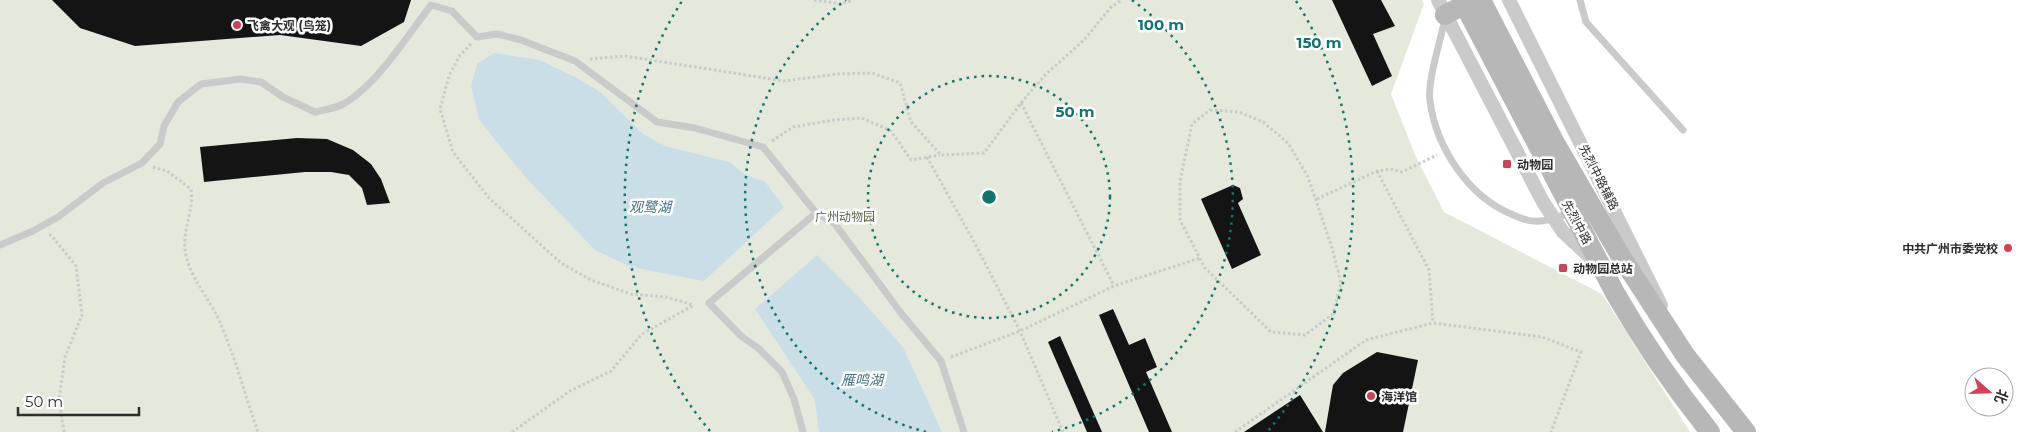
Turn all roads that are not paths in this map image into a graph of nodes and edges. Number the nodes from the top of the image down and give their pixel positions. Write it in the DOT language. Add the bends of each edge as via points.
graph roads {
  1 [pos="1509,0"];
  2 [pos="1580,0"];
  3 [pos="1469,2"];
  4 [pos="1441,8"];
  5 [pos="1683,130"];
  6 [pos="816,213"];
  7 [pos="1562,216"];
  8 [pos="0,245"];
  9 [pos="1685,355"];
  10 [pos="804,432"];
  11 [pos="964,432"];
  12 [pos="1710,432"];
  13 [pos="1746,432"];
  1 -- 9 [label="street, 先烈中路辅路"];
  2 -- 5 [label="lane" via="1586,22"];
  3 -- 4 [label="main road"];
  3 -- 7 [label="main road, 先烈中路"];
  3 -- 9 [label="main road, 先烈中路" via="1500,39 1620,255"];
  4 -- 7 [label="street" via="1543,202"];
  4 -- 7 [label="lane" via="1429,99 1437,130 1447,151 1470,186 1495,207 1530,222"];
  6 -- 8 [label="lane" via="763,147 695,128 657,122 574,61 521,40 497,34 478,37 452,12 431,5 364,88 341,106 315,112 261,82 242,79 200,84 178,102 164,126 160,144 142,163 103,183 58,217"];
  6 -- 10 [label="lane" via="709,303 782,372"];
  6 -- 11 [label="lane" via="835,224 901,313 942,361"];
  7 -- 12 [label="main road, 先烈中路" via="1602,268 1666,375"];
  9 -- 13 [label="main road, 先烈中路"];
}
